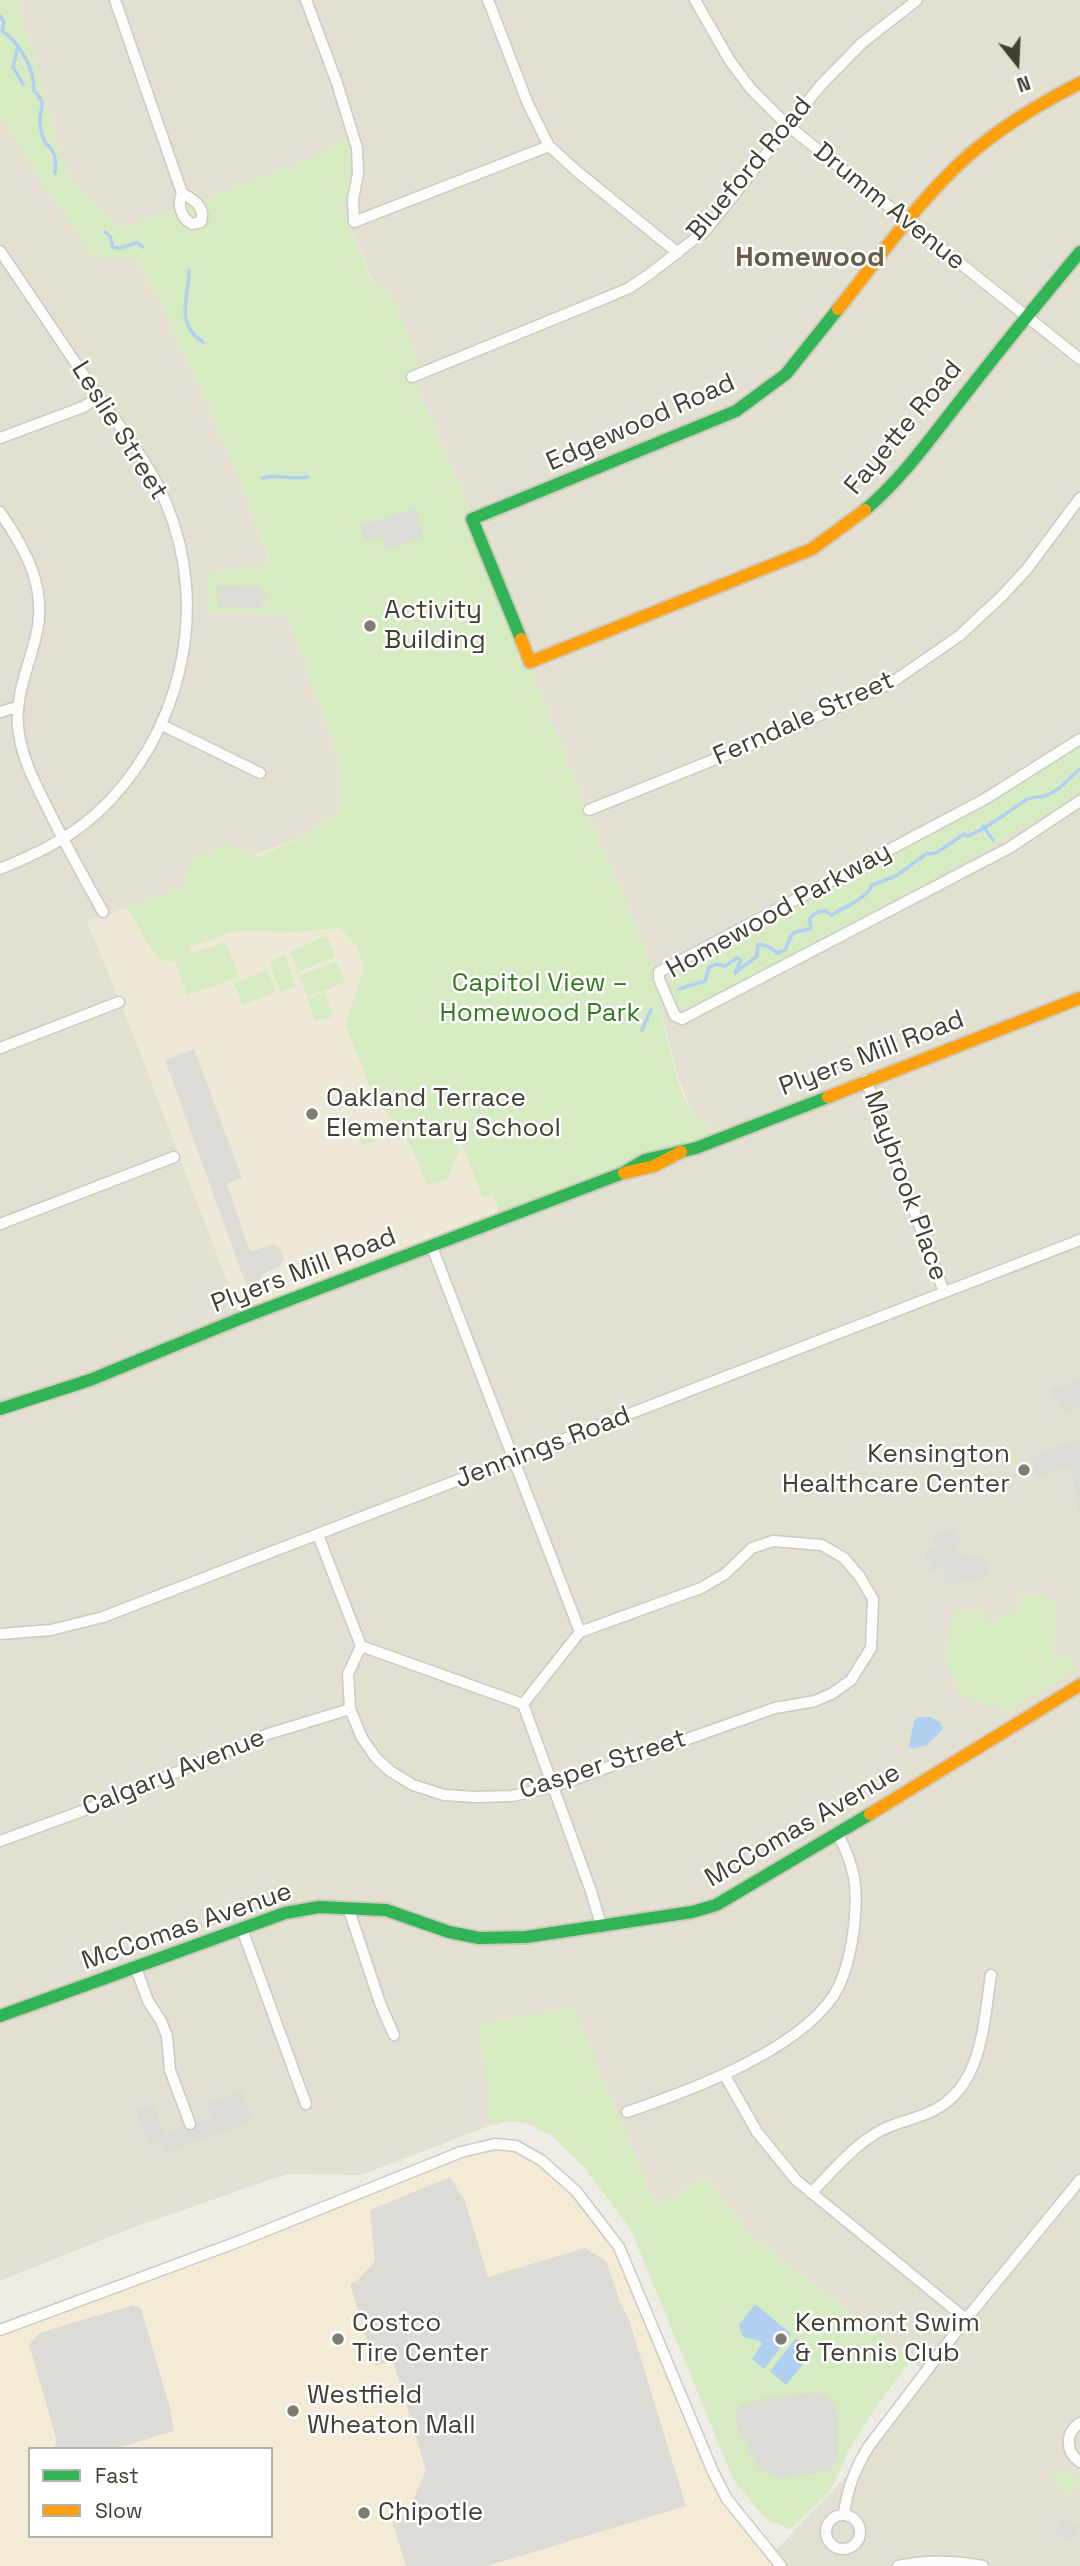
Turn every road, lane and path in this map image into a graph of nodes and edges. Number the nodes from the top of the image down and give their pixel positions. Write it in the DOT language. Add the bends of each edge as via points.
graph roads {
  1 [pos="115,0"];
  2 [pos="306,0"];
  3 [pos="488,0"];
  4 [pos="695,0"];
  5 [pos="916,0"];
  6 [pos="1080,83"];
  7 [pos="787,125"];
  8 [pos="549,146"];
  9 [pos="182,193"];
  10 [pos="908,222"];
  11 [pos="0,251"];
  12 [pos="678,253"];
  13 [pos="1080,253"];
  14 [pos="1026,316"];
  15 [pos="1080,359"];
  16 [pos="412,377"];
  17 [pos="99,397"];
  18 [pos="0,439"];
  19 [pos="1080,498"];
  20 [pos="0,512"];
  21 [pos="530,663"];
  22 [pos="17,707"];
  23 [pos="0,712"];
  24 [pos="162,725"];
  25 [pos="1080,739"];
  26 [pos="260,772"];
  27 [pos="1080,801"];
  28 [pos="589,810"];
  29 [pos="62,839"];
  30 [pos="0,869"];
  31 [pos="103,912"];
  32 [pos="1080,998"];
  33 [pos="119,1002"];
  34 [pos="0,1048"];
  35 [pos="866,1080"];
  36 [pos="174,1157"];
  37 [pos="0,1224"];
  38 [pos="1080,1240"];
  39 [pos="432,1247"];
  40 [pos="944,1292"];
  41 [pos="0,1409"];
  42 [pos="514,1458"];
  43 [pos="318,1535"];
  44 [pos="580,1632"];
  45 [pos="0,1634"];
  46 [pos="361,1646"];
  47 [pos="1080,1685"];
  48 [pos="523,1704"];
  49 [pos="350,1709"];
  50 [pos="552,1787"];
  51 [pos="838,1834"];
  52 [pos="0,1841"];
  53 [pos="348,1907"];
  54 [pos="601,1925"];
  55 [pos="242,1929"];
  56 [pos="136,1968"];
  57 [pos="991,1975"];
  58 [pos="0,2016"];
  59 [pos="394,2035"];
  60 [pos="724,2074"];
  61 [pos="306,2104"];
  62 [pos="627,2112"];
  63 [pos="190,2124"];
  64 [pos="1080,2180"];
  65 [pos="811,2193"];
  66 [pos="966,2319"];
  67 [pos="0,2330"];
  68 [pos="1080,2423"];
  69 [pos="1080,2462"];
  70 [pos="844,2514"];
  71 [pos="781,2566"];
  72 [pos="898,2566"];
  73 [pos="983,2566"];
  1 -- 9 [label="street"];
  2 -- 8 [label="street" via="357,148 354,222"];
  3 -- 8 [label="street" via="533,117"];
  4 -- 7 [label="street, Drumm Avenue" via="730,61"];
  5 -- 7 [label="street, Blueford Road" via="862,43"];
  6 -- 10 [label="street, Edgewood Road" via="1040,103 975,149"];
  7 -- 10 [label="street, Drumm Avenue"];
  7 -- 12 [label="street, Blueford Road" via="706,230"];
  8 -- 12 [label="street"];
  10 -- 14 [label="street, Drumm Avenue"];
  10 -- 21 [label="street, Edgewood Road" via="786,374 742,407 472,519"];
  11 -- 17 [label="street, Leslie Street"];
  12 -- 16 [label="street, Blueford Road" via="629,288"];
  13 -- 14 [label="street, Fayette Road"];
  14 -- 15 [label="street, Drumm Avenue"];
  14 -- 21 [label="street, Fayette Road" via="883,495 831,536 764,570"];
  17 -- 18 [label="street"];
  17 -- 24 [label="street, Leslie Street" via="137,450 166,503 182,554 187,637 176,689"];
  19 -- 28 [label="street, Ferndale Street" via="1002,596 959,636 891,683"];
  20 -- 22 [label="street" via="31,563 40,604 37,634"];
  22 -- 23 [label="street"];
  22 -- 29 [label="street" via="23,756"];
  24 -- 26 [label="street"];
  24 -- 29 [label="street, Leslie Street" via="116,794"];
  25 -- 27 [label="street, Homewood Parkway" via="985,799 659,972 675,1016 682,1019 1009,849"];
  29 -- 30 [label="street, Leslie Street"];
  29 -- 31 [label="street"];
  32 -- 35 [label="street, Plyers Mill Road"];
  33 -- 34 [label="street"];
  35 -- 39 [label="street, Plyers Mill Road" via="681,1152 654,1167 623,1173"];
  35 -- 40 [label="street, Maybrook Place"];
  36 -- 37 [label="street"];
  38 -- 40 [label="street, Jennings Road"];
  39 -- 41 [label="street, Plyers Mill Road" via="74,1385"];
  39 -- 42 [label="street"];
  40 -- 42 [label="street, Jennings Road"];
  42 -- 43 [label="street, Jennings Road"];
  42 -- 44 [label="street"];
  43 -- 45 [label="street, Jennings Road" via="103,1617 51,1630"];
  43 -- 46 [label="street"];
  44 -- 48 [label="street"];
  44 -- 50 [label="street, Casper Street" via="701,1588 725,1574 752,1548 773,1541 822,1545 845,1558 873,1599 871,1648 861,1667 842,1686 815,1700 775,1708"];
  46 -- 48 [label="street"];
  46 -- 49 [label="street, Casper Street" via="348,1674"];
  47 -- 51 [label="street, McComas Avenue"];
  48 -- 50 [label="street"];
  49 -- 50 [label="street, Casper Street" via="376,1758 413,1785 475,1797 512,1796"];
  49 -- 52 [label="street, Calgary Avenue" via="268,1734"];
  50 -- 54 [label="street"];
  51 -- 54 [label="street, McComas Avenue" via="716,1905"];
  51 -- 60 [label="street" via="852,1861 857,1897 853,1942 839,1985 820,2012 787,2040"];
  53 -- 54 [label="street, McComas Avenue" via="386,1910 479,1938 526,1937"];
  53 -- 55 [label="street, McComas Avenue" via="285,1913"];
  53 -- 59 [label="street"];
  55 -- 56 [label="street, McComas Avenue"];
  55 -- 61 [label="street"];
  56 -- 58 [label="street, McComas Avenue"];
  56 -- 63 [label="street" via="167,2036 170,2070"];
  57 -- 65 [label="street" via="979,2054 955,2096 930,2113 880,2130"];
  60 -- 62 [label="street"];
  60 -- 65 [label="street" via="757,2132"];
  64 -- 66 [label="street"];
  65 -- 66 [label="street"];
  66 -- 70 [label="street" via="856,2466"];
  67 -- 71 [label="street" via="461,2152 495,2144 516,2146 541,2160 576,2191 619,2247 713,2472 727,2499"];
  68 -- 69 [label="street" via="1071,2430 1068,2445"];
  72 -- 73 [label="street" via="962,2562"];
}
